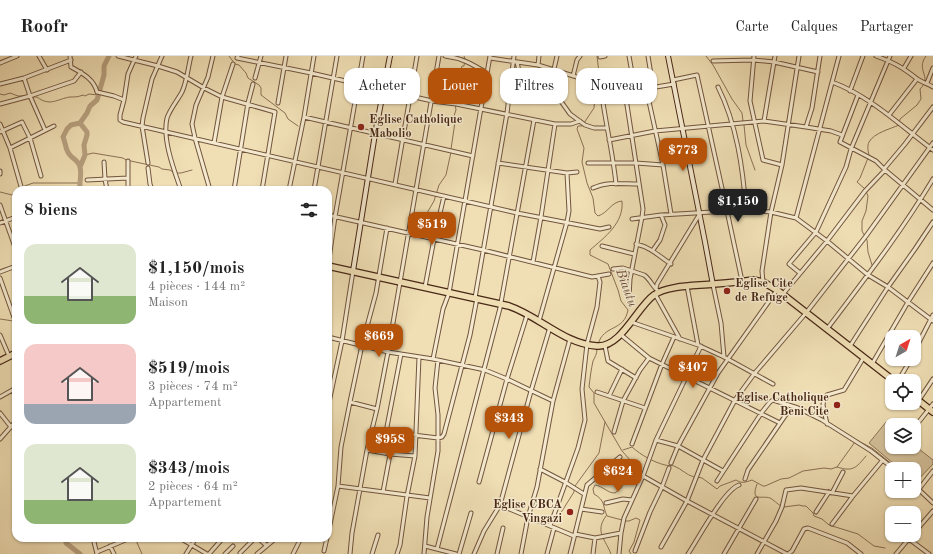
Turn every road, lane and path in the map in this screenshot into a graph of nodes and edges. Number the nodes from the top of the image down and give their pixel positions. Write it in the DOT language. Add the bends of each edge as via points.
graph roads {
  1 [pos="16,56"];
  2 [pos="39,56"];
  3 [pos="70,56"];
  4 [pos="118,56"];
  5 [pos="162,56"];
  6 [pos="191,56"];
  7 [pos="213,56"];
  8 [pos="238,56"];
  9 [pos="261,56"];
  10 [pos="286,56"];
  11 [pos="314,56"];
  12 [pos="337,56"];
  13 [pos="363,56"];
  14 [pos="390,56"];
  15 [pos="417,56"];
  16 [pos="439,56"];
  17 [pos="445,56"];
  18 [pos="466,56"];
  19 [pos="514,56"];
  20 [pos="539,56"];
  21 [pos="557,56"];
  22 [pos="580,56"];
  23 [pos="605,56"];
  24 [pos="629,56"];
  25 [pos="648,56"];
  26 [pos="668,56"];
  27 [pos="775,56"];
  28 [pos="800,56"];
  29 [pos="820,56"];
  30 [pos="839,56"];
  31 [pos="863,56"];
  32 [pos="876,56"];
  33 [pos="890,56"];
  34 [pos="912,56"];
  35 [pos="490,57"];
  36 [pos="600,57"];
  37 [pos="136,58"];
  38 [pos="753,58"];
  39 [pos="71,60"];
  40 [pos="465,60"];
  41 [pos="888,60"];
  42 [pos="713,61"];
  43 [pos="516,62"];
  44 [pos="774,62"];
  45 [pos="0,63"];
  46 [pos="260,63"];
  47 [pos="234,64"];
  48 [pos="538,65"];
  49 [pos="158,66"];
  50 [pos="284,68"];
  51 [pos="361,68"];
  52 [pos="387,68"];
  53 [pos="415,68"];
  54 [pos="437,68"];
  55 [pos="479,68"];
  56 [pos="488,68"];
  57 [pos="550,68"];
  58 [pos="554,68"];
  59 [pos="630,68"];
  60 [pos="650,68"];
  61 [pos="797,68"];
  62 [pos="904,68"];
  63 [pos="933,68"];
  64 [pos="47,70"];
  65 [pos="81,72"];
  66 [pos="818,72"];
  67 [pos="311,73"];
  68 [pos="568,74"];
  69 [pos="572,76"];
  70 [pos="576,77"];
  71 [pos="24,78"];
  72 [pos="186,78"];
  73 [pos="255,78"];
  74 [pos="333,78"];
  75 [pos="917,79"];
  76 [pos="344,81"];
  77 [pos="673,82"];
  78 [pos="832,82"];
  79 [pos="926,83"];
  80 [pos="0,84"];
  81 [pos="253,84"];
  82 [pos="657,86"];
  83 [pos="718,87"];
  84 [pos="933,87"];
  85 [pos="204,88"];
  86 [pos="2,89"];
  87 [pos="850,91"];
  88 [pos="858,95"];
  89 [pos="30,96"];
  90 [pos="222,97"];
  91 [pos="124,100"];
  92 [pos="871,102"];
  93 [pos="278,103"];
  94 [pos="0,104"];
  95 [pos="248,104"];
  96 [pos="355,104"];
  97 [pos="380,104"];
  98 [pos="409,104"];
  99 [pos="431,104"];
  100 [pos="455,104"];
  101 [pos="482,104"];
  102 [pos="603,104"];
  103 [pos="627,104"];
  104 [pos="649,104"];
  105 [pos="933,107"];
  106 [pos="481,109"];
  107 [pos="507,113"];
  108 [pos="889,115"];
  109 [pos="304,118"];
  110 [pos="534,120"];
  111 [pos="754,121"];
  112 [pos="764,121"];
  113 [pos="326,122"];
  114 [pos="583,123"];
  115 [pos="0,124"];
  116 [pos="555,124"];
  117 [pos="732,124"];
  118 [pos="789,125"];
  119 [pos="54,126"];
  120 [pos="142,126"];
  121 [pos="708,126"];
  122 [pos="806,127"];
  123 [pos="351,128"];
  124 [pos="607,128"];
  125 [pos="683,128"];
  126 [pos="45,130"];
  127 [pos="819,130"];
  128 [pos="1,131"];
  129 [pos="655,131"];
  130 [pos="166,132"];
  131 [pos="375,134"];
  132 [pos="913,134"];
  133 [pos="632,135"];
  134 [pos="842,135"];
  135 [pos="30,138"];
  136 [pos="194,138"];
  137 [pos="403,140"];
  138 [pos="609,140"];
  139 [pos="214,144"];
  140 [pos="423,144"];
  141 [pos="933,144"];
  142 [pos="10,148"];
  143 [pos="240,148"];
  144 [pos="851,149"];
  145 [pos="931,149"];
  146 [pos="268,155"];
  147 [pos="473,156"];
  148 [pos="128,161"];
  149 [pos="294,161"];
  150 [pos="104,162"];
  151 [pos="148,163"];
  152 [pos="498,163"];
  153 [pos="588,163"];
  154 [pos="614,163"];
  155 [pos="636,163"];
  156 [pos="663,164"];
  157 [pos="782,165"];
  158 [pos="318,166"];
  159 [pos="525,167"];
  160 [pos="148,168"];
  161 [pos="884,169"];
  162 [pos="0,171"];
  163 [pos="548,171"];
  164 [pos="577,172"];
  165 [pos="344,173"];
  166 [pos="567,173"];
  167 [pos="0,174"];
  168 [pos="42,176"];
  169 [pos="128,178"];
  170 [pos="368,178"];
  171 [pos="105,179"];
  172 [pos="933,179"];
  173 [pos="87,180"];
  174 [pos="395,184"];
  175 [pos="616,184"];
  176 [pos="639,184"];
  177 [pos="21,186"];
  178 [pos="106,186"];
  179 [pos="128,186"];
  180 [pos="151,186"];
  181 [pos="180,186"];
  182 [pos="209,186"];
  183 [pos="235,186"];
  184 [pos="263,186"];
  185 [pos="290,186"];
  186 [pos="315,186"];
  187 [pos="903,186"];
  188 [pos="593,188"];
  189 [pos="416,190"];
  190 [pos="444,196"];
  191 [pos="466,200"];
  192 [pos="920,200"];
  193 [pos="0,205"];
  194 [pos="491,206"];
  195 [pos="746,210"];
  196 [pos="933,210"];
  197 [pos="728,211"];
  198 [pos="771,212"];
  199 [pos="517,213"];
  200 [pos="671,214"];
  201 [pos="699,214"];
  202 [pos="661,215"];
  203 [pos="332,216"];
  204 [pos="335,217"];
  205 [pos="542,217"];
  206 [pos="642,217"];
  207 [pos="796,218"];
  208 [pos="12,219"];
  209 [pos="632,219"];
  210 [pos="6,221"];
  211 [pos="361,222"];
  212 [pos="567,222"];
  213 [pos="933,222"];
  214 [pos="0,223"];
  215 [pos="609,227"];
  216 [pos="387,228"];
  217 [pos="816,232"];
  218 [pos="409,234"];
  219 [pos="12,238"];
  220 [pos="332,238"];
  221 [pos="434,239"];
  222 [pos="827,241"];
  223 [pos="458,244"];
  224 [pos="636,244"];
  225 [pos="602,246"];
  226 [pos="483,250"];
  227 [pos="653,250"];
  228 [pos="634,254"];
  229 [pos="509,256"];
  230 [pos="849,258"];
  231 [pos="533,262"];
  232 [pos="933,263"];
  233 [pos="671,264"];
  234 [pos="332,267"];
  235 [pos="555,267"];
  236 [pos="12,268"];
  237 [pos="613,269"];
  238 [pos="631,270"];
  239 [pos="353,271"];
  240 [pos="0,272"];
  241 [pos="800,273"];
  242 [pos="609,274"];
  243 [pos="868,275"];
  244 [pos="598,276"];
  245 [pos="379,277"];
  246 [pos="0,278"];
  247 [pos="400,281"];
  248 [pos="742,282"];
  249 [pos="763,282"];
  250 [pos="712,285"];
  251 [pos="687,286"];
  252 [pos="888,286"];
  253 [pos="425,287"];
  254 [pos="777,290"];
  255 [pos="657,292"];
  256 [pos="450,293"];
  257 [pos="783,294"];
  258 [pos="629,297"];
  259 [pos="476,298"];
  260 [pos="908,302"];
  261 [pos="500,304"];
  262 [pos="12,313"];
  263 [pos="806,313"];
  264 [pos="528,314"];
  265 [pos="933,315"];
  266 [pos="539,320"];
  267 [pos="932,320"];
  268 [pos="631,322"];
  269 [pos="550,327"];
  270 [pos="827,329"];
  271 [pos="620,334"];
  272 [pos="0,335"];
  273 [pos="674,337"];
  274 [pos="332,338"];
  275 [pos="570,339"];
  276 [pos="680,339"];
  277 [pos="921,340"];
  278 [pos="342,341"];
  279 [pos="587,344"];
  280 [pos="362,345"];
  281 [pos="599,346"];
  282 [pos="700,346"];
  283 [pos="850,346"];
  284 [pos="388,352"];
  285 [pos="401,354"];
  286 [pos="10,356"];
  287 [pos="419,357"];
  288 [pos="724,357"];
  289 [pos="864,357"];
  290 [pos="649,358"];
  291 [pos="433,359"];
  292 [pos="728,359"];
  293 [pos="438,360"];
  294 [pos="0,361"];
  295 [pos="662,364"];
  296 [pos="872,364"];
  297 [pos="462,365"];
  298 [pos="622,369"];
  299 [pos="485,370"];
  300 [pos="754,374"];
  301 [pos="885,374"];
  302 [pos="686,377"];
  303 [pos="636,378"];
  304 [pos="507,379"];
  305 [pos="933,380"];
  306 [pos="773,384"];
  307 [pos="332,388"];
  308 [pos="710,389"];
  309 [pos="12,390"];
  310 [pos="531,391"];
  311 [pos="597,392"];
  312 [pos="921,393"];
  313 [pos="609,396"];
  314 [pos="0,397"];
  315 [pos="735,400"];
  316 [pos="553,401"];
  317 [pos="623,401"];
  318 [pos="921,401"];
  319 [pos="350,402"];
  320 [pos="645,408"];
  321 [pos="798,408"];
  322 [pos="932,408"];
  323 [pos="377,409"];
  324 [pos="762,412"];
  325 [pos="0,413"];
  326 [pos="921,420"];
  327 [pos="780,423"];
  328 [pos="828,425"];
  329 [pos="10,427"];
  330 [pos="372,430"];
  331 [pos="386,432"];
  332 [pos="614,432"];
  333 [pos="394,433"];
  334 [pos="416,436"];
  335 [pos="438,438"];
  336 [pos="0,439"];
  337 [pos="656,440"];
  338 [pos="632,444"];
  339 [pos="678,446"];
  340 [pos="367,450"];
  341 [pos="390,454"];
  342 [pos="415,456"];
  343 [pos="620,457"];
  344 [pos="702,460"];
  345 [pos="882,460"];
  346 [pos="885,462"];
  347 [pos="671,463"];
  348 [pos="669,468"];
  349 [pos="540,469"];
  350 [pos="723,471"];
  351 [pos="933,471"];
  352 [pos="843,472"];
  353 [pos="643,476"];
  354 [pos="745,478"];
  355 [pos="479,482"];
  356 [pos="565,482"];
  357 [pos="717,482"];
  358 [pos="739,485"];
  359 [pos="338,486"];
  360 [pos="921,486"];
  361 [pos="662,487"];
  362 [pos="360,490"];
  363 [pos="921,491"];
  364 [pos="383,492"];
  365 [pos="830,493"];
  366 [pos="584,494"];
  367 [pos="407,496"];
  368 [pos="853,496"];
  369 [pos="430,498"];
  370 [pos="756,499"];
  371 [pos="632,500"];
  372 [pos="687,501"];
  373 [pos="606,503"];
  374 [pos="933,503"];
  375 [pos="500,505"];
  376 [pos="581,509"];
  377 [pos="933,511"];
  378 [pos="602,512"];
  379 [pos="816,512"];
  380 [pos="471,513"];
  381 [pos="713,515"];
  382 [pos="332,517"];
  383 [pos="528,517"];
  384 [pos="832,524"];
  385 [pos="921,525"];
  386 [pos="550,526"];
  387 [pos="503,528"];
  388 [pos="554,528"];
  389 [pos="738,528"];
  390 [pos="621,534"];
  391 [pos="574,535"];
  392 [pos="378,536"];
  393 [pos="595,538"];
  394 [pos="94,542"];
  395 [pos="120,542"];
  396 [pos="187,542"];
  397 [pos="219,542"];
  398 [pos="252,542"];
  399 [pos="262,542"];
  400 [pos="270,542"];
  401 [pos="299,542"];
  402 [pos="326,542"];
  403 [pos="906,542"];
  404 [pos="913,542"];
  405 [pos="764,543"];
  406 [pos="191,544"];
  407 [pos="266,545"];
  408 [pos="110,546"];
  409 [pos="233,546"];
  410 [pos="425,546"];
  411 [pos="660,547"];
  412 [pos="437,549"];
  413 [pos="324,551"];
  414 [pos="635,551"];
  415 [pos="97,553"];
  416 [pos="450,553"];
  417 [pos="860,553"];
  418 [pos="114,554"];
  419 [pos="186,554"];
  420 [pos="208,554"];
  421 [pos="225,554"];
  422 [pos="240,554"];
  423 [pos="257,554"];
  424 [pos="293,554"];
  425 [pos="350,554"];
  426 [pos="372,554"];
  427 [pos="397,554"];
  428 [pos="424,554"];
  429 [pos="456,554"];
  430 [pos="459,554"];
  431 [pos="474,554"];
  432 [pos="497,554"];
  433 [pos="521,554"];
  434 [pos="547,554"];
  435 [pos="570,554"];
  436 [pos="593,554"];
  437 [pos="619,554"];
  438 [pos="688,554"];
  439 [pos="724,554"];
  440 [pos="757,554"];
  441 [pos="787,554"];
  442 [pos="896,554"];
  443 [pos="929,554"];
  1 -- 45 [label="street"];
  2 -- 64 [label="street"];
  3 -- 39 [label="street"];
  4 -- 37 [label="street"];
  5 -- 49 [label="street"];
  6 -- 72 [label="street"];
  7 -- 85 [label="street"];
  8 -- 46 [label="street" via="237,58"];
  9 -- 46 [label="street"];
  10 -- 50 [label="street"];
  11 -- 67 [label="street"];
  12 -- 74 [label="street"];
  13 -- 51 [label="street"];
  14 -- 52 [label="street"];
  15 -- 53 [label="street"];
  16 -- 54 [label="street"];
  17 -- 40 [label="street"];
  18 -- 40 [label="street"];
  19 -- 43 [label="street"];
  20 -- 48 [label="street"];
  21 -- 58 [label="street"];
  22 -- 69 [label="street"];
  23 -- 36 [label="street"];
  24 -- 59 [label="street"];
  25 -- 60 [label="street"];
  26 -- 77 [label="street"];
  27 -- 44 [label="street"];
  28 -- 61 [label="street"];
  29 -- 66 [label="street"];
  30 -- 78 [label="street"];
  31 -- 87 [label="street"];
  32 -- 41 [label="street"];
  33 -- 41 [label="street"];
  34 -- 62 [label="street"];
  35 -- 43 [label="street"];
  35 -- 56 [label="street"];
  37 -- 49 [label="street"];
  37 -- 91 [label="street" via="128,74"];
  38 -- 42 [label="street"];
  38 -- 44 [label="street"];
  38 -- 111 [label="street" via="750,95"];
  39 -- 64 [label="street"];
  39 -- 65 [label="street" via="71,67"];
  40 -- 55 [label="street"];
  41 -- 62 [label="street"];
  41 -- 92 [label="street"];
  43 -- 48 [label="street"];
  43 -- 107 [label="street"];
  43 -- 114 [label="street" via="520,76 555,93 570,114"];
  44 -- 61 [label="street"];
  44 -- 112 [label="street"];
  46 -- 50 [label="street"];
  46 -- 73 [label="street"];
  47 -- 90 [label="street"];
  48 -- 57 [label="street"];
  49 -- 72 [label="street"];
  49 -- 120 [label="street" via="152,79"];
  50 -- 67 [label="street"];
  50 -- 93 [label="street"];
  61 -- 66 [label="street"];
  61 -- 118 [label="street"];
  62 -- 75 [label="street"];
  63 -- 79 [label="street"];
  64 -- 71 [label="street"];
  65 -- 89 [label="street" via="74,81"];
  65 -- 91 [label="street" via="99,92"];
  66 -- 122 [label="street"];
  67 -- 74 [label="street"];
  67 -- 109 [label="street"];
  68 -- 69 [label="street"];
  69 -- 70 [label="street"];
  71 -- 80 [label="street"];
  71 -- 89 [label="street"];
  72 -- 85 [label="street"];
  72 -- 130 [label="street" via="178,99 169,112"];
  74 -- 76 [label="street"];
  74 -- 113 [label="street"];
  75 -- 79 [label="street"];
  75 -- 108 [label="street"];
  77 -- 82 [label="street"];
  77 -- 121 [label="street" via="697,75"];
  77 -- 125 [label="street"];
  78 -- 87 [label="street"];
  78 -- 127 [label="street"];
  79 -- 84 [label="street"];
  80 -- 86 [label="street"];
  81 -- 95 [label="street"];
  83 -- 117 [label="street"];
  85 -- 90 [label="street"];
  85 -- 136 [label="street" via="196,105 192,124"];
  87 -- 88 [label="street"];
  88 -- 92 [label="street"];
  88 -- 134 [label="street"];
  89 -- 94 [label="street"];
  89 -- 126 [label="street"];
  90 -- 95 [label="street"];
  90 -- 139 [label="street"];
  91 -- 120 [label="street" via="120,120"];
  92 -- 108 [label="street"];
  92 -- 144 [label="street"];
  95 -- 143 [label="street"];
  95 -- 146 [label="street" via="275,112"];
  96 -- 123 [label="street"];
  97 -- 131 [label="street"];
  98 -- 137 [label="street"];
  99 -- 140 [label="street"];
  100 -- 106 [label="street"];
  101 -- 106 [label="street"];
  102 -- 124 [label="street"];
  103 -- 133 [label="street"];
  104 -- 129 [label="street"];
  105 -- 132 [label="street"];
  106 -- 107 [label="street"];
  106 -- 147 [label="street"];
  107 -- 110 [label="street"];
  107 -- 152 [label="street"];
  108 -- 132 [label="street"];
  109 -- 113 [label="street"];
  109 -- 149 [label="street"];
  110 -- 116 [label="street"];
  110 -- 159 [label="street"];
  111 -- 112 [label="street"];
  111 -- 117 [label="street"];
  111 -- 157 [label="street" via="763,160"];
  112 -- 118 [label="street"];
  113 -- 123 [label="street"];
  113 -- 158 [label="street"];
  114 -- 116 [label="street"];
  114 -- 124 [label="street" via="594,128"];
  115 -- 128 [label="street"];
  116 -- 163 [label="street"];
  117 -- 121 [label="street"];
  117 -- 195 [label="street" via="744,181"];
  118 -- 122 [label="street"];
  118 -- 157 [label="street"];
  119 -- 126 [label="street"];
  120 -- 130 [label="street"];
  120 -- 151 [label="street"];
  121 -- 125 [label="street"];
  121 -- 197 [label="street"];
  122 -- 127 [label="street"];
  123 -- 131 [label="street"];
  123 -- 165 [label="street"];
  124 -- 138 [label="street"];
  125 -- 129 [label="street"];
  125 -- 201 [label="street"];
  126 -- 135 [label="street"];
  127 -- 134 [label="street"];
  127 -- 207 [label="street"];
  128 -- 135 [label="street" via="22,122"];
  128 -- 142 [label="street"];
  129 -- 133 [label="street"];
  129 -- 156 [label="street"];
  130 -- 136 [label="street"];
  130 -- 181 [label="street"];
  131 -- 137 [label="street"];
  131 -- 170 [label="street"];
  132 -- 145 [label="street"];
  132 -- 161 [label="street"];
  133 -- 138 [label="street"];
  133 -- 155 [label="street"];
  134 -- 144 [label="street" via="840,142"];
  135 -- 142 [label="street"];
  135 -- 168 [label="street"];
  136 -- 139 [label="street"];
  136 -- 182 [label="street"];
  137 -- 140 [label="street"];
  137 -- 174 [label="street"];
  138 -- 154 [label="street"];
  139 -- 143 [label="street"];
  140 -- 147 [label="street"];
  140 -- 189 [label="street"];
  141 -- 145 [label="street"];
  142 -- 177 [label="street"];
  143 -- 146 [label="street"];
  143 -- 183 [label="street"];
  144 -- 161 [label="street" via="869,157"];
  144 -- 217 [label="street" via="846,167"];
  145 -- 187 [label="street"];
  146 -- 149 [label="street"];
  146 -- 184 [label="street"];
  147 -- 191 [label="street"];
  148 -- 169 [label="street"];
  149 -- 158 [label="street"];
  149 -- 185 [label="street"];
  150 -- 171 [label="street"];
  152 -- 159 [label="street"];
  152 -- 194 [label="street"];
  153 -- 154 [label="street"];
  154 -- 155 [label="street"];
  154 -- 175 [label="street"];
  155 -- 156 [label="street"];
  155 -- 176 [label="street"];
  156 -- 200 [label="street"];
  157 -- 198 [label="street"];
  158 -- 165 [label="street"];
  158 -- 186 [label="street"];
  159 -- 163 [label="street"];
  159 -- 199 [label="street"];
  160 -- 180 [label="street"];
  161 -- 187 [label="street"];
  161 -- 222 [label="street"];
  162 -- 167 [label="street"];
  163 -- 166 [label="street"];
  163 -- 205 [label="street"];
  164 -- 166 [label="street"];
  165 -- 170 [label="street"];
  165 -- 204 [label="street"];
  166 -- 212 [label="street"];
  169 -- 171 [label="street"];
  169 -- 179 [label="street"];
  170 -- 174 [label="street"];
  170 -- 211 [label="street"];
  171 -- 173 [label="street"];
  171 -- 178 [label="street"];
  172 -- 192 [label="street"];
  174 -- 189 [label="street"];
  175 -- 176 [label="street"];
  175 -- 188 [label="street" via="602,184"];
  176 -- 206 [label="street"];
  187 -- 192 [label="street"];
  187 -- 230 [label="street"];
  189 -- 190 [label="street"];
  189 -- 218 [label="street"];
  190 -- 191 [label="street"];
  190 -- 221 [label="street"];
  191 -- 194 [label="street"];
  191 -- 223 [label="street"];
  192 -- 196 [label="street"];
  192 -- 243 [label="street"];
  193 -- 210 [label="street"];
  194 -- 199 [label="street"];
  194 -- 226 [label="street"];
  195 -- 197 [label="street"];
  195 -- 198 [label="street"];
  197 -- 201 [label="street"];
  197 -- 248 [label="street"];
  198 -- 207 [label="street"];
  198 -- 249 [label="street" via="762,271"];
  199 -- 205 [label="street"];
  199 -- 229 [label="street"];
  200 -- 201 [label="street"];
  200 -- 202 [label="street"];
  201 -- 233 [label="street"];
  201 -- 250 [label="street"];
  202 -- 206 [label="street"];
  202 -- 227 [label="street" via="665,225"];
  203 -- 204 [label="street"];
  204 -- 211 [label="street"];
  204 -- 220 [label="street"];
  205 -- 212 [label="street"];
  205 -- 231 [label="street"];
  206 -- 209 [label="street"];
  206 -- 224 [label="street"];
  207 -- 217 [label="street"];
  208 -- 210 [label="street"];
  210 -- 214 [label="street"];
  210 -- 219 [label="street"];
  211 -- 216 [label="street"];
  211 -- 239 [label="street"];
  212 -- 215 [label="street" via="600,229"];
  212 -- 235 [label="street"];
  213 -- 252 [label="street"];
  216 -- 218 [label="street"];
  216 -- 245 [label="street"];
  217 -- 222 [label="street"];
  217 -- 241 [label="street" via="789,264"];
  218 -- 221 [label="street"];
  218 -- 247 [label="street"];
  221 -- 223 [label="street"];
  221 -- 253 [label="street"];
  222 -- 230 [label="street"];
  222 -- 241 [label="street"];
  223 -- 226 [label="street"];
  223 -- 256 [label="street"];
  224 -- 227 [label="street"];
  224 -- 228 [label="street"];
  225 -- 228 [label="street"];
  226 -- 229 [label="street"];
  226 -- 259 [label="street"];
  227 -- 233 [label="street"];
  228 -- 238 [label="street"];
  229 -- 231 [label="street"];
  229 -- 261 [label="street"];
  230 -- 243 [label="street"];
  230 -- 263 [label="street"];
  231 -- 235 [label="street"];
  232 -- 260 [label="street"];
  233 -- 255 [label="street" via="657,284"];
  234 -- 239 [label="highway"];
  235 -- 244 [label="street" via="592,277"];
  235 -- 266 [label="street"];
  236 -- 240 [label="street"];
  237 -- 238 [label="street"];
  238 -- 255 [label="street" via="644,275"];
  238 -- 258 [label="street"];
  239 -- 245 [label="highway"];
  239 -- 278 [label="street"];
  241 -- 257 [label="street"];
  242 -- 244 [label="street"];
  243 -- 252 [label="street"];
  243 -- 270 [label="street"];
  244 -- 279 [label="street" via="600,282 597,307"];
  245 -- 247 [label="highway"];
  245 -- 280 [label="street"];
  246 -- 262 [label="street"];
  247 -- 253 [label="highway"];
  247 -- 284 [label="street"];
  248 -- 249 [label="highway"];
  248 -- 250 [label="highway"];
  249 -- 254 [label="highway"];
  250 -- 251 [label="highway"];
  250 -- 288 [label="street" via="721,323"];
  251 -- 255 [label="highway"];
  251 -- 282 [label="street"];
  252 -- 260 [label="street"];
  252 -- 283 [label="street"];
  253 -- 256 [label="highway"];
  254 -- 257 [label="highway"];
  254 -- 292 [label="street"];
  255 -- 268 [label="highway"];
  255 -- 276 [label="street"];
  256 -- 259 [label="highway"];
  256 -- 291 [label="street" via="443,309"];
  257 -- 263 [label="highway"];
  259 -- 261 [label="highway"];
  259 -- 297 [label="street"];
  260 -- 267 [label="street"];
  260 -- 296 [label="street"];
  261 -- 264 [label="highway"];
  261 -- 299 [label="street"];
  263 -- 270 [label="highway"];
  263 -- 300 [label="street"];
  264 -- 266 [label="highway"];
  264 -- 304 [label="street"];
  265 -- 267 [label="street"];
  266 -- 269 [label="highway"];
  267 -- 277 [label="street"];
  268 -- 271 [label="highway"];
  268 -- 273 [label="street"];
  269 -- 275 [label="highway"];
  269 -- 310 [label="street"];
  270 -- 283 [label="highway"];
  271 -- 281 [label="highway"];
  271 -- 290 [label="street"];
  272 -- 286 [label="street"];
  273 -- 276 [label="street"];
  273 -- 295 [label="street"];
  274 -- 278 [label="street"];
  275 -- 279 [label="highway"];
  275 -- 316 [label="street"];
  276 -- 282 [label="street"];
  278 -- 280 [label="street"];
  278 -- 307 [label="street"];
  279 -- 281 [label="highway"];
  279 -- 356 [label="street" via="582,389 585,420"];
  280 -- 284 [label="street"];
  280 -- 319 [label="street"];
  281 -- 298 [label="street" via="608,362"];
  282 -- 288 [label="street"];
  282 -- 302 [label="street"];
  283 -- 289 [label="highway"];
  284 -- 285 [label="street"];
  284 -- 323 [label="street"];
  285 -- 287 [label="street"];
  285 -- 331 [label="street"];
  286 -- 294 [label="highway"];
  287 -- 291 [label="street"];
  287 -- 334 [label="street"];
  288 -- 292 [label="street"];
  289 -- 296 [label="highway"];
  289 -- 328 [label="street" via="844,390 827,395 824,400"];
  290 -- 295 [label="street"];
  290 -- 303 [label="street"];
  291 -- 293 [label="street"];
  292 -- 300 [label="street"];
  292 -- 308 [label="street"];
  293 -- 297 [label="street"];
  293 -- 335 [label="street" via="435,388"];
  295 -- 302 [label="street"];
  295 -- 320 [label="street"];
  296 -- 301 [label="highway"];
  297 -- 299 [label="street"];
  297 -- 335 [label="street" via="444,434"];
  298 -- 303 [label="street"];
  298 -- 313 [label="street"];
  299 -- 304 [label="street"];
  299 -- 412 [label="street"];
  300 -- 306 [label="street"];
  300 -- 315 [label="street"];
  302 -- 308 [label="street"];
  302 -- 337 [label="street"];
  303 -- 317 [label="street"];
  304 -- 310 [label="street"];
  304 -- 355 [label="street"];
  305 -- 312 [label="street"];
  308 -- 315 [label="street"];
  308 -- 339 [label="street"];
  309 -- 314 [label="street"];
  310 -- 316 [label="street"];
  310 -- 375 [label="street"];
  311 -- 313 [label="street"];
  313 -- 317 [label="street"];
  315 -- 324 [label="street"];
  315 -- 344 [label="street"];
  316 -- 349 [label="street"];
  317 -- 320 [label="street"];
  317 -- 332 [label="street"];
  318 -- 322 [label="highway"];
  319 -- 323 [label="street"];
  319 -- 359 [label="street" via="341,448"];
  320 -- 338 [label="street"];
  321 -- 324 [label="street" via="773,400"];
  321 -- 327 [label="street" via="787,413"];
  321 -- 328 [label="street"];
  322 -- 326 [label="street"];
  323 -- 330 [label="street"];
  324 -- 327 [label="street"];
  324 -- 350 [label="street"];
  325 -- 329 [label="street"];
  327 -- 354 [label="street"];
  328 -- 345 [label="street"];
  329 -- 336 [label="street"];
  330 -- 331 [label="street"];
  330 -- 340 [label="street"];
  331 -- 333 [label="street"];
  333 -- 334 [label="street"];
  333 -- 341 [label="street"];
  334 -- 335 [label="street"];
  334 -- 342 [label="street"];
  335 -- 369 [label="street" via="437,463"];
  337 -- 339 [label="street"];
  337 -- 353 [label="street"];
  339 -- 344 [label="street"];
  339 -- 347 [label="street"];
  340 -- 341 [label="street"];
  340 -- 362 [label="street"];
  341 -- 342 [label="street"];
  341 -- 364 [label="street"];
  342 -- 367 [label="street"];
  343 -- 366 [label="street" via="587,485"];
  344 -- 350 [label="street"];
  344 -- 372 [label="street"];
  345 -- 346 [label="street"];
  345 -- 368 [label="street"];
  348 -- 361 [label="street"];
  349 -- 356 [label="street"];
  349 -- 383 [label="street"];
  350 -- 357 [label="street"];
  351 -- 360 [label="street"];
  352 -- 365 [label="street"];
  353 -- 361 [label="street"];
  353 -- 371 [label="street"];
  356 -- 366 [label="street"];
  356 -- 386 [label="street"];
  358 -- 381 [label="street" via="734,487"];
  359 -- 362 [label="street"];
  359 -- 382 [label="street"];
  361 -- 372 [label="street"];
  361 -- 414 [label="street"];
  362 -- 364 [label="street"];
  362 -- 425 [label="street"];
  363 -- 374 [label="street"];
  364 -- 367 [label="street"];
  365 -- 368 [label="street"];
  365 -- 379 [label="street"];
  365 -- 405 [label="street" via="801,488 787,489 776,521"];
  366 -- 376 [label="street"];
  367 -- 369 [label="street"];
  367 -- 427 [label="street"];
  368 -- 384 [label="street"];
  369 -- 410 [label="street"];
  370 -- 389 [label="street"];
  371 -- 373 [label="street" via="622,499"];
  371 -- 390 [label="street" via="624,518"];
  372 -- 381 [label="street"];
  372 -- 411 [label="street"];
  375 -- 383 [label="street"];
  375 -- 431 [label="street"];
  376 -- 378 [label="street"];
  376 -- 391 [label="street"];
  377 -- 385 [label="street"];
  380 -- 430 [label="street"];
  381 -- 389 [label="street"];
  381 -- 438 [label="street"];
  383 -- 386 [label="street"];
  383 -- 433 [label="street"];
  386 -- 388 [label="street"];
  387 -- 432 [label="street"];
  388 -- 391 [label="street"];
  388 -- 434 [label="street"];
  389 -- 405 [label="street"];
  389 -- 439 [label="street"];
  390 -- 393 [label="street"];
  390 -- 437 [label="street"];
  391 -- 393 [label="street"];
  391 -- 435 [label="street"];
  392 -- 426 [label="street"];
  393 -- 436 [label="street"];
  394 -- 415 [label="street"];
  395 -- 408 [label="street"];
  396 -- 406 [label="street"];
  397 -- 420 [label="street"];
  398 -- 422 [label="street"];
  399 -- 407 [label="street"];
  400 -- 407 [label="street"];
  401 -- 424 [label="street"];
  402 -- 413 [label="street"];
  403 -- 442 [label="street"];
  404 -- 443 [label="street"];
  405 -- 440 [label="street"];
  405 -- 441 [label="street"];
  406 -- 419 [label="street"];
  406 -- 420 [label="street"];
  407 -- 423 [label="street"];
  408 -- 415 [label="street"];
  408 -- 418 [label="street"];
  409 -- 421 [label="street"];
  410 -- 412 [label="street"];
  410 -- 428 [label="street"];
  412 -- 416 [label="street"];
  416 -- 429 [label="street"];
  417 -- 441 [label="street" via="847,543 808,528 804,529 792,551"];
}
